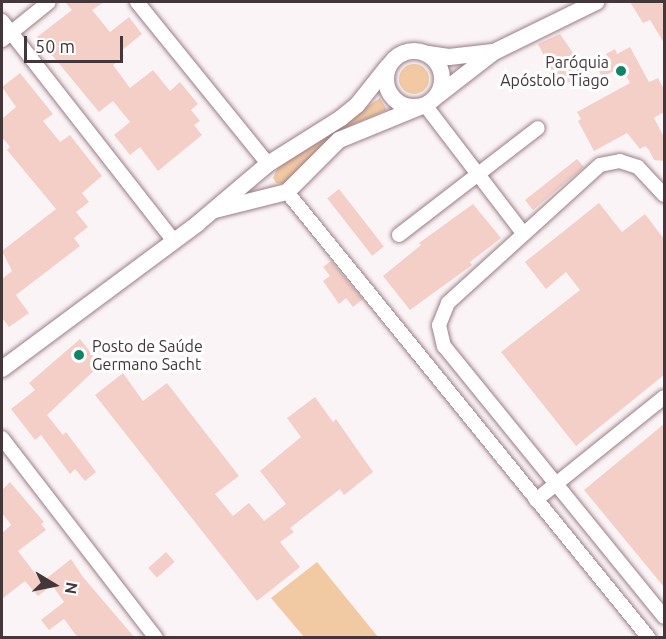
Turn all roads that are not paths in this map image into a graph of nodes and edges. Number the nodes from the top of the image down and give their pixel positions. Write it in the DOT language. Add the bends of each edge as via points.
graph roads {
  1 [pos="49,2"];
  2 [pos="137,2"];
  3 [pos="596,2"];
  4 [pos="2,21"];
  5 [pos="6,36"];
  6 [pos="494,52"];
  7 [pos="428,54"];
  8 [pos="388,66"];
  9 [pos="427,103"];
  10 [pos="538,128"];
  11 [pos="263,170"];
  12 [pos="478,174"];
  13 [pos="287,192"];
  14 [pos="664,195"];
  15 [pos="271,199"];
  16 [pos="214,210"];
  17 [pos="522,232"];
  18 [pos="399,235"];
  19 [pos="174,241"];
  20 [pos="2,369"];
  21 [pos="664,397"];
  22 [pos="2,438"];
  23 [pos="555,484"];
  24 [pos="536,500"];
  25 [pos="664,617"];
  26 [pos="156,638"];
  27 [pos="649,638"];
  1 -- 5 [label="street"];
  2 -- 11 [label="street"];
  3 -- 6 [label="main road"];
  4 -- 5 [label="street"];
  5 -- 19 [label="street"];
  6 -- 7 [label="main road" via="449,57"];
  6 -- 9 [label="main road"];
  7 -- 8 [label="main road" via="410,50"];
  7 -- 9 [label="main road" via="441,69 441,89"];
  8 -- 9 [label="main road" via="385,79 389,93 402,105"];
  8 -- 11 [label="main road" via="352,109"];
  9 -- 12 [label="street"];
  9 -- 13 [label="main road" via="339,140"];
  10 -- 12 [label="street"];
  11 -- 15 [label="main road" via="260,189"];
  11 -- 16 [label="main road"];
  12 -- 17 [label="street"];
  12 -- 18 [label="street"];
  13 -- 15 [label="main road"];
  13 -- 24 [label="street"];
  14 -- 17 [label="street" via="638,167 620,161 600,165"];
  15 -- 16 [label="main road"];
  16 -- 19 [label="main road"];
  17 -- 23 [label="street" via="448,303 439,325 444,346"];
  19 -- 20 [label="main road"];
  21 -- 23 [label="street"];
  22 -- 26 [label="street"];
  23 -- 24 [label="street"];
  23 -- 25 [label="street"];
  24 -- 27 [label="street"];
}
